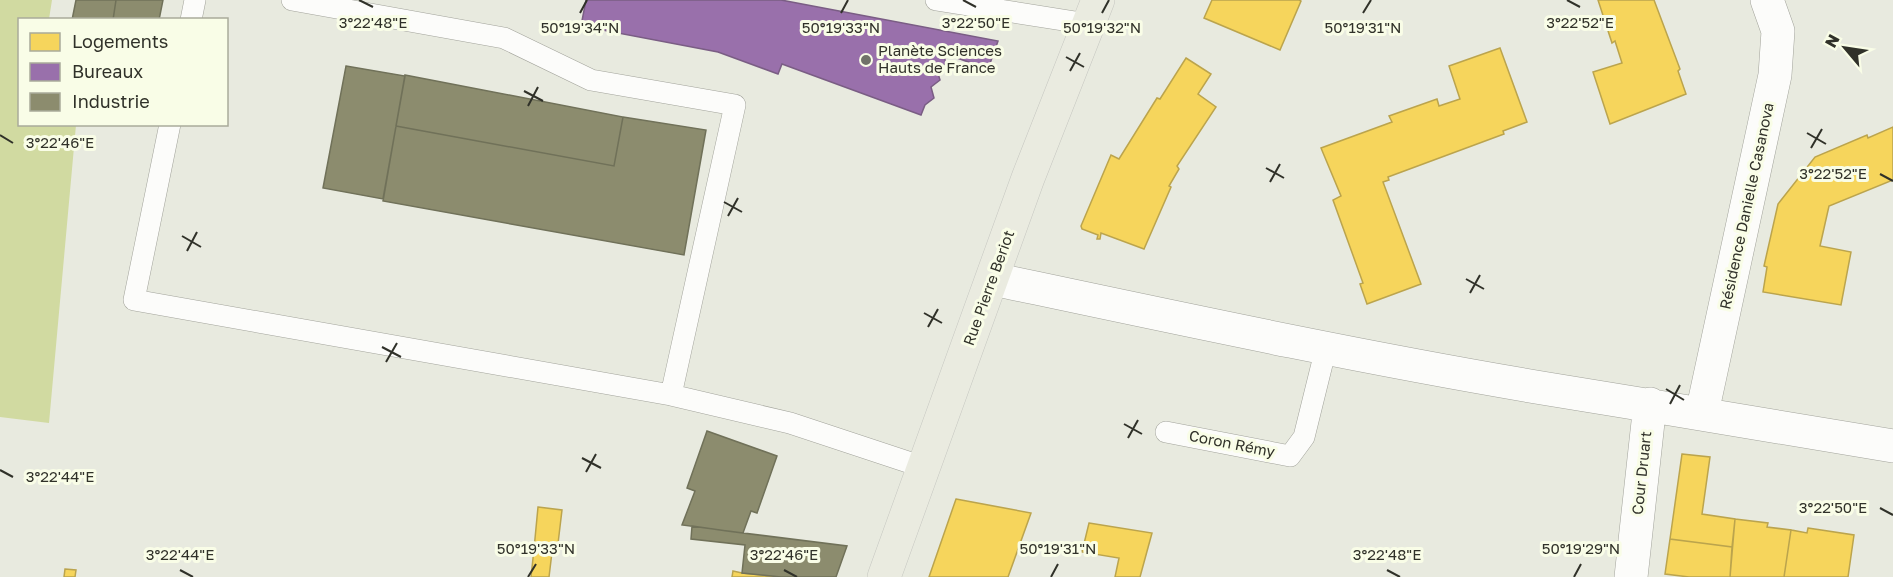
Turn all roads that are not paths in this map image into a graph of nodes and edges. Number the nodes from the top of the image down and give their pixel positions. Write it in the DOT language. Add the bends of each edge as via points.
graph roads {
  1 [pos="195,0"];
  2 [pos="292,0"];
  3 [pos="936,0"];
  4 [pos="1767,0"];
  5 [pos="1093,12"];
  6 [pos="191,18"];
  7 [pos="170,126"];
  8 [pos="993,279"];
  9 [pos="1326,348"];
  10 [pos="671,395"];
  11 [pos="1650,404"];
  12 [pos="1702,413"];
  13 [pos="1166,432"];
  14 [pos="1893,446"];
  15 [pos="923,467"];
  16 [pos="884,577"];
  17 [pos="1631,577"];
  1 -- 6 [label="lane"];
  2 -- 10 [label="lane" via="504,38 591,80 735,105"];
  3 -- 5 [label="lane"];
  4 -- 12 [label="street, Résidence Danielle Casanova" via="1778,31 1775,75"];
  5 -- 8 [label="main road, Rue Pierre Beriot"];
  7 -- 10 [label="lane" via="134,300"];
  8 -- 9 [label="street"];
  8 -- 15 [label="main road, Rue Pierre Beriot"];
  9 -- 11 [label="street"];
  9 -- 13 [label="lane, Coron Rémy" via="1304,437 1290,456"];
  10 -- 15 [label="lane" via="790,423"];
  11 -- 12 [label="street"];
  11 -- 17 [label="street, Cour Druart"];
  12 -- 14 [label="street"];
  15 -- 16 [label="main road, Rue Pierre Beriot"];
}
